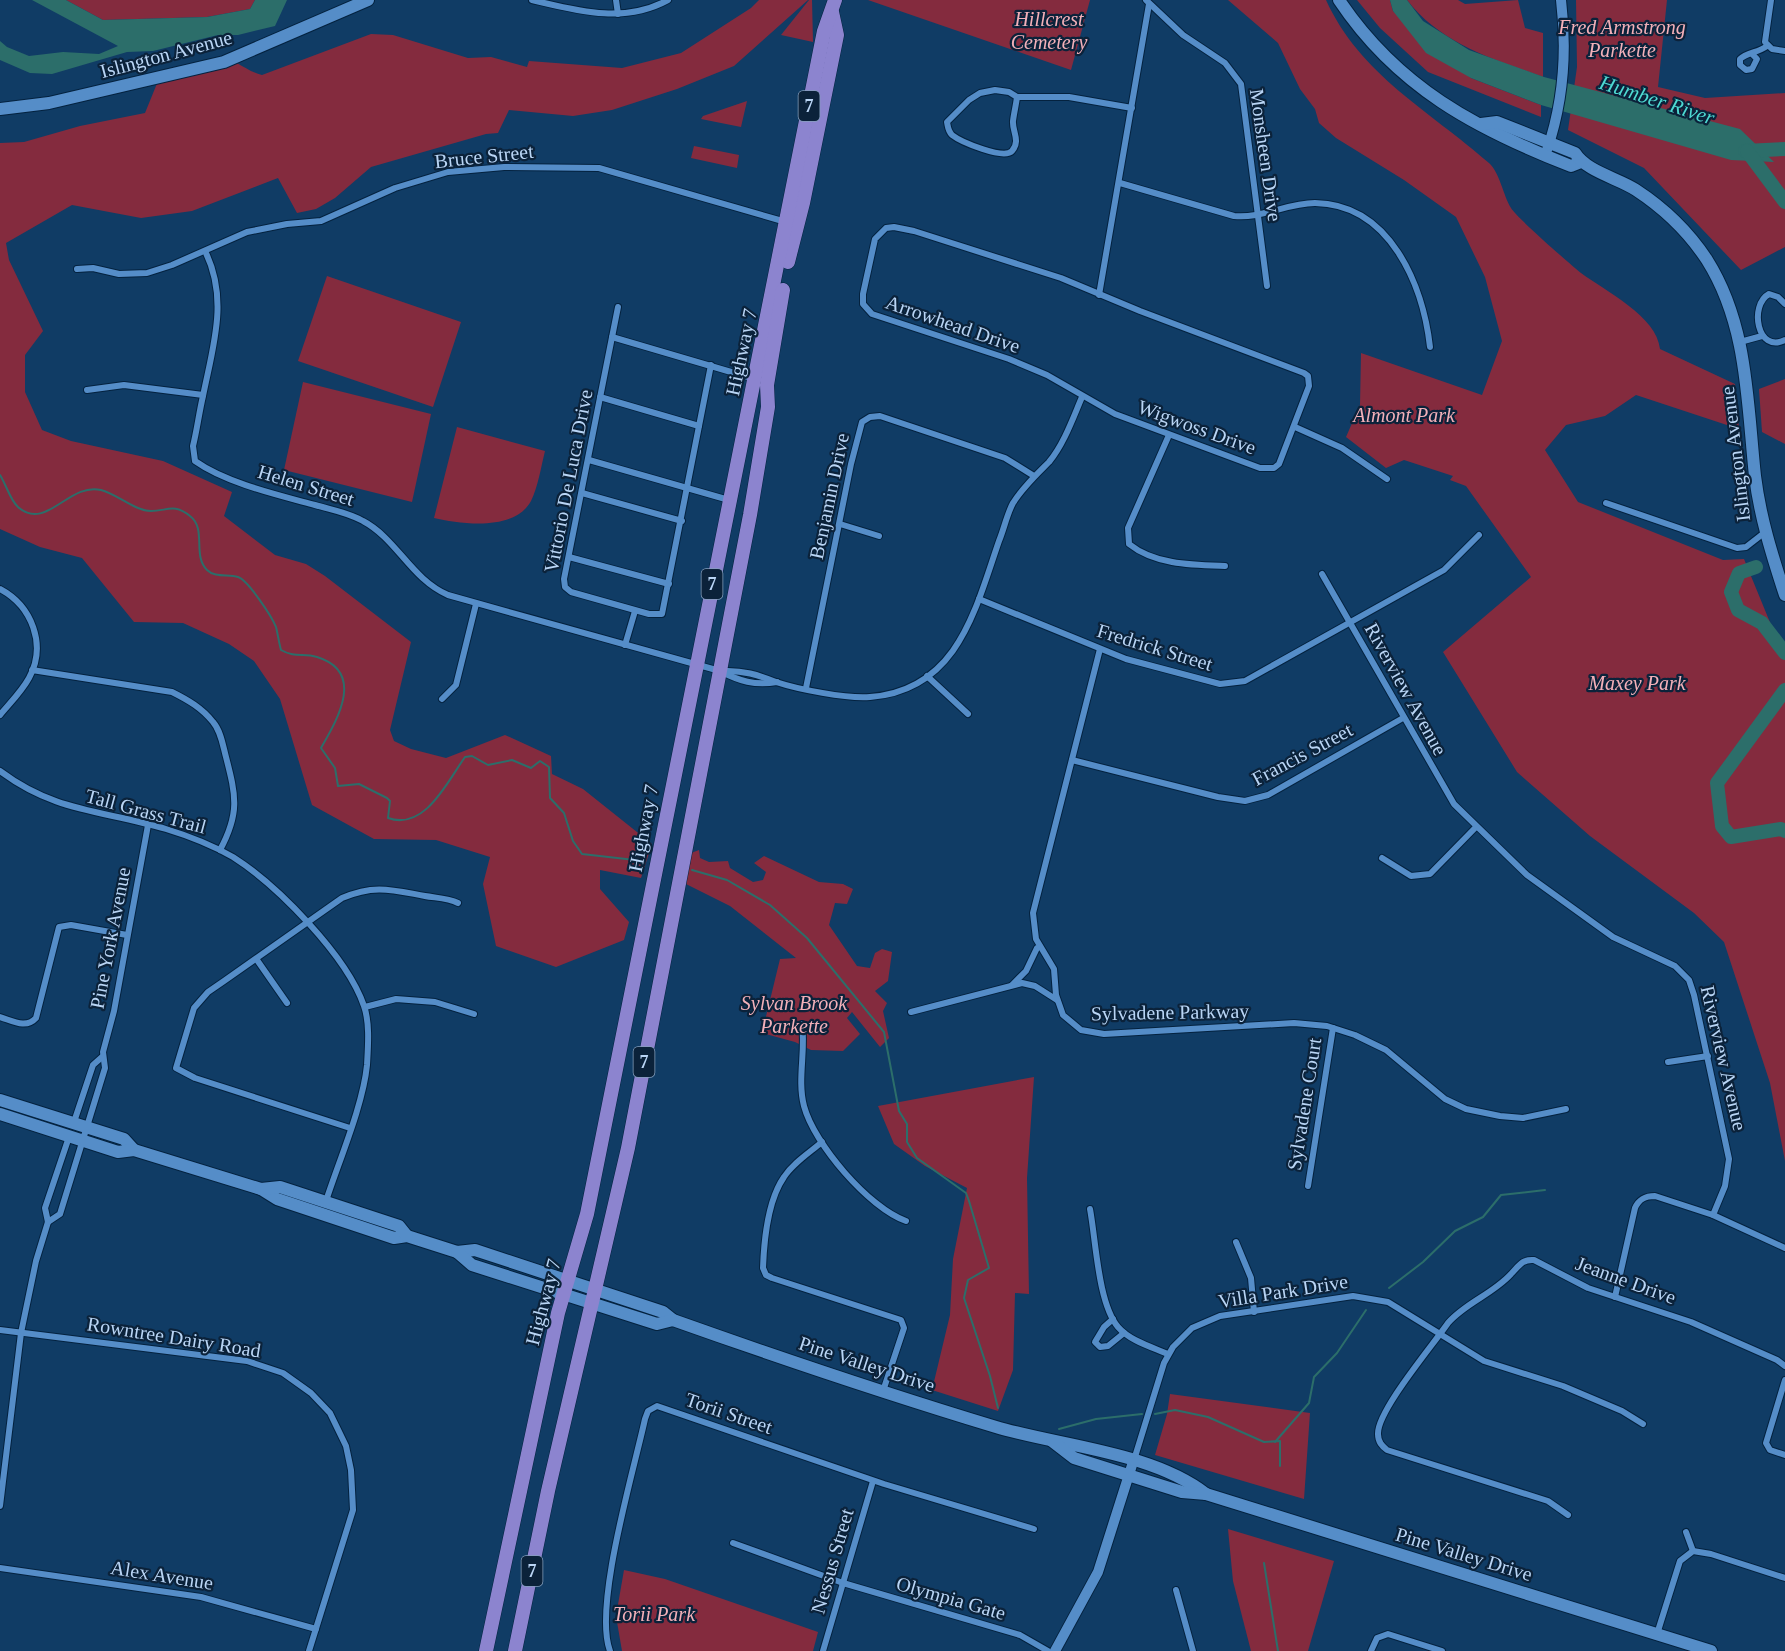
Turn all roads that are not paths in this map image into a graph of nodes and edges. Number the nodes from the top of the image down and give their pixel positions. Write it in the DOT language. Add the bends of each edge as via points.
graph roads {
  1 [pos="368,0"];
  2 [pos="532,0"];
  3 [pos="616,0"];
  4 [pos="668,0"];
  5 [pos="1339,0"];
  6 [pos="1561,0"];
  7 [pos="1771,0"];
  8 [pos="1148,2"];
  9 [pos="834,6"];
  10 [pos="618,14"];
  11 [pos="1767,46"];
  12 [pos="1785,51"];
  13 [pos="1752,54"];
  14 [pos="1017,98"];
  15 [pos="1132,108"];
  16 [pos="0,109"];
  17 [pos="1481,124"];
  18 [pos="1549,142"];
  19 [pos="1545,156"];
  20 [pos="1581,162"];
  21 [pos="1119,183"];
  22 [pos="1257,214"];
  23 [pos="792,223"];
  24 [pos="205,251"];
  25 [pos="77,269"];
  26 [pos="1267,286"];
  27 [pos="1099,295"];
  28 [pos="1785,304"];
  29 [pos="618,307"];
  30 [pos="1762,336"];
  31 [pos="612,337"];
  32 [pos="1785,340"];
  33 [pos="1740,342"];
  34 [pos="1430,347"];
  35 [pos="711,365"];
  36 [pos="755,379"];
  37 [pos="87,390"];
  38 [pos="203,395"];
  39 [pos="1082,397"];
  40 [pos="600,398"];
  41 [pos="699,426"];
  42 [pos="1294,427"];
  43 [pos="1169,435"];
  44 [pos="589,460"];
  45 [pos="1034,476"];
  46 [pos="1387,479"];
  47 [pos="688,488"];
  48 [pos="582,494"];
  49 [pos="729,500"];
  50 [pos="1606,503"];
  51 [pos="682,521"];
  52 [pos="840,524"];
  53 [pos="1764,533"];
  54 [pos="879,536"];
  55 [pos="1479,536"];
  56 [pos="569,557"];
  57 [pos="1226,566"];
  58 [pos="1322,574"];
  59 [pos="669,584"];
  60 [pos="0,589"];
  61 [pos="1785,595"];
  62 [pos="980,599"];
  63 [pos="476,604"];
  64 [pos="635,611"];
  65 [pos="1350,621"];
  66 [pos="625,645"];
  67 [pos="1100,649"];
  68 [pos="696,664"];
  69 [pos="32,670"];
  70 [pos="720,671"];
  71 [pos="927,676"];
  72 [pos="806,688"];
  73 [pos="442,699"];
  74 [pos="968,714"];
  75 [pos="0,715"];
  76 [pos="1403,718"];
  77 [pos="1072,760"];
  78 [pos="0,771"];
  79 [pos="148,825"];
  80 [pos="1476,827"];
  81 [pos="220,850"];
  82 [pos="1382,858"];
  83 [pos="458,903"];
  84 [pos="308,924"];
  85 [pos="127,935"];
  86 [pos="1040,947"];
  87 [pos="257,960"];
  88 [pos="1011,985"];
  89 [pos="1057,1000"];
  90 [pos="287,1003"];
  91 [pos="365,1007"];
  92 [pos="911,1012"];
  93 [pos="474,1014"];
  94 [pos="0,1017"];
  95 [pos="802,1024"];
  96 [pos="1333,1028"];
  97 [pos="1708,1056"];
  98 [pos="102,1057"];
  99 [pos="1668,1062"];
  100 [pos="0,1100"];
  101 [pos="1566,1109"];
  102 [pos="0,1114"];
  103 [pos="73,1122"];
  104 [pos="87,1128"];
  105 [pos="350,1128"];
  106 [pos="69,1136"];
  107 [pos="83,1141"];
  108 [pos="822,1142"];
  109 [pos="134,1150"];
  110 [pos="1308,1186"];
  111 [pos="261,1189"];
  112 [pos="326,1203"];
  113 [pos="1090,1209"];
  114 [pos="322,1215"];
  115 [pos="1713,1215"];
  116 [pos="906,1221"];
  117 [pos="48,1222"];
  118 [pos="407,1236"];
  119 [pos="1236,1242"];
  120 [pos="1785,1248"];
  121 [pos="457,1252"];
  122 [pos="568,1280"];
  123 [pos="564,1295"];
  124 [pos="594,1296"];
  125 [pos="1615,1297"];
  126 [pos="1254,1312"];
  127 [pos="1113,1319"];
  128 [pos="0,1330"];
  129 [pos="21,1333"];
  130 [pos="1124,1333"];
  131 [pos="1440,1334"];
  132 [pos="1168,1354"];
  133 [pos="1785,1366"];
  134 [pos="1785,1380"];
  135 [pos="883,1391"];
  136 [pos="1643,1424"];
  137 [pos="1051,1440"];
  138 [pos="1785,1455"];
  139 [pos="1133,1462"];
  140 [pos="1129,1475"];
  141 [pos="873,1481"];
  142 [pos="1206,1494"];
  143 [pos="0,1506"];
  144 [pos="1568,1515"];
  145 [pos="1034,1529"];
  146 [pos="1686,1532"];
  147 [pos="733,1543"];
  148 [pos="1693,1551"];
  149 [pos="0,1568"];
  150 [pos="1785,1578"];
  151 [pos="843,1583"];
  152 [pos="1176,1590"];
  153 [pos="316,1629"];
  154 [pos="1657,1634"];
  155 [pos="309,1651"];
  156 [pos="486,1651"];
  157 [pos="515,1651"];
  158 [pos="610,1651"];
  159 [pos="823,1651"];
  160 [pos="1048,1651"];
  161 [pos="1055,1651"];
  162 [pos="1193,1651"];
  163 [pos="1371,1651"];
  164 [pos="1442,1651"];
  165 [pos="1711,1651"];
  1 -- 16 [label="main road, Islington Avenue" via="224,62 49,103"];
  2 -- 10 [label="street" via="598,14"];
  3 -- 10 [label="street"];
  4 -- 10 [label="street" via="641,11"];
  5 -- 17 [label="main road, Islington Avenue" via="1377,50 1402,75"];
  6 -- 18 [label="street" via="1563,66"];
  7 -- 11 [label="street"];
  8 -- 15 [label="street"];
  8 -- 22 [label="street, Monsheen Drive" via="1183,35 1226,63 1239,79"];
  9 -- 23 [label="main road, Highway 7 / 7" via="824,31"];
  11 -- 12 [label="street"];
  11 -- 13 [label="street"];
  14 -- 14 [label="street" via="1009,92 980,93 959,108 947,122 948,129 989,152 1008,155 1017,141 1013,124"];
  14 -- 15 [label="street" via="1069,97"];
  15 -- 21 [label="street"];
  17 -- 18 [label="main road, Islington Avenue" via="1497,122"];
  17 -- 19 [label="main road, Islington Avenue" via="1493,134"];
  18 -- 19 [label="street"];
  18 -- 20 [label="main road, Islington Avenue" via="1575,153"];
  19 -- 20 [label="main road, Islington Avenue" via="1571,166"];
  20 -- 33 [label="main road, Islington Avenue" via="1636,190 1679,224 1714,273 1731,309"];
  21 -- 22 [label="street" via="1224,214"];
  21 -- 27 [label="street"];
  22 -- 26 [label="street, Monsheen Drive"];
  22 -- 34 [label="street" via="1316,203 1348,209 1377,226 1414,280 1428,324"];
  23 -- 24 [label="street, Bruce Street" via="599,168 504,166 448,172 395,188 321,221 261,228"];
  23 -- 36 [label="main road, Highway 7 / 7"];
  23 -- 70 [label="main road, Highway 7 / 7" via="753,498"];
  24 -- 25 [label="street, Bruce Street" via="147,273"];
  24 -- 38 [label="street, Helen Street" via="215,275 219,307"];
  27 -- 39 [label="street, Arrowhead Drive" via="1018,263 894,227 886,228 875,239 863,294 863,304 872,314 1009,359 1047,375"];
  27 -- 42 [label="street, Wigwoss Drive" via="1304,373 1309,386"];
  28 -- 30 [label="street" via="1769,294 1762,298 1757,306"];
  29 -- 31 [label="street, Vittorio De Luca Drive"];
  30 -- 32 [label="street" via="1776,344"];
  30 -- 33 [label="street"];
  31 -- 35 [label="street"];
  31 -- 40 [label="street, Vittorio De Luca Drive"];
  33 -- 53 [label="main road, Islington Avenue"];
  35 -- 36 [label="street"];
  35 -- 41 [label="street, Vittorio De Luca Drive"];
  36 -- 49 [label="main road, Highway 7 / 7"];
  37 -- 38 [label="street" via="124,385"];
  38 -- 63 [label="street, Helen Street" via="193,446 195,461 213,472 363,521 386,539 427,584"];
  39 -- 43 [label="street, Wigwoss Drive"];
  39 -- 45 [label="street" via="1050,461"];
  40 -- 41 [label="street"];
  40 -- 44 [label="street, Vittorio De Luca Drive"];
  41 -- 47 [label="street, Vittorio De Luca Drive"];
  42 -- 43 [label="street, Wigwoss Drive" via="1279,464 1267,469"];
  42 -- 46 [label="street" via="1342,448"];
  43 -- 57 [label="street" via="1128,528 1129,544 1164,560"];
  44 -- 47 [label="street"];
  44 -- 48 [label="street, Vittorio De Luca Drive"];
  45 -- 52 [label="street, Benjamin Drive" via="1005,458 870,417 859,430"];
  45 -- 62 [label="street" via="1012,504"];
  47 -- 49 [label="street"];
  47 -- 51 [label="street, Vittorio De Luca Drive"];
  48 -- 51 [label="street"];
  48 -- 56 [label="street, Vittorio De Luca Drive"];
  49 -- 68 [label="main road, Highway 7 / 7"];
  50 -- 53 [label="street" via="1737,548 1746,547"];
  51 -- 59 [label="street, Vittorio De Luca Drive"];
  52 -- 54 [label="street"];
  52 -- 72 [label="street, Benjamin Drive"];
  53 -- 61 [label="main road, Islington Avenue"];
  55 -- 65 [label="street, Fredrick Street" via="1444,570"];
  56 -- 59 [label="street"];
  56 -- 64 [label="street, Vittorio De Luca Drive" via="564,579 571,592"];
  58 -- 65 [label="street, Riverview Avenue"];
  59 -- 64 [label="street, Vittorio De Luca Drive" via="662,614"];
  60 -- 69 [label="street" via="30,617 37,646"];
  62 -- 67 [label="street, Fredrick Street"];
  62 -- 71 [label="street" via="955,651"];
  63 -- 66 [label="street, Helen Street"];
  63 -- 73 [label="street" via="456,685"];
  64 -- 66 [label="street"];
  65 -- 67 [label="street, Fredrick Street" via="1245,681 1227,684"];
  65 -- 76 [label="street, Riverview Avenue"];
  66 -- 68 [label="street, Helen Street"];
  67 -- 77 [label="street, Sylvadene Parkway"];
  68 -- 70 [label="street, Helen Street"];
  68 -- 122 [label="main road, Highway 7 / 7" via="589,1203"];
  69 -- 75 [label="street"];
  69 -- 81 [label="street" via="172,692 204,713 215,724 222,741 236,800 233,824"];
  70 -- 72 [label="street" via="762,685 777,682"];
  70 -- 124 [label="main road, Highway 7 / 7" via="628,1148"];
  71 -- 72 [label="street" via="903,689 869,697"];
  71 -- 74 [label="street"];
  76 -- 77 [label="street, Francis Street" via="1268,795 1245,801"];
  76 -- 80 [label="street, Riverview Avenue" via="1446,793"];
  77 -- 86 [label="street, Sylvadene Parkway" via="1033,913 1033,932"];
  78 -- 79 [label="street, Tall Grass Trail" via="26,790 57,803"];
  79 -- 81 [label="street, Tall Grass Trail"];
  79 -- 85 [label="street, Pine York Avenue"];
  80 -- 82 [label="street" via="1430,874 1411,876"];
  80 -- 97 [label="street, Riverview Avenue" via="1521,871 1603,930 1680,970 1692,986"];
  81 -- 84 [label="street, Tall Grass Trail" via="271,886"];
  83 -- 84 [label="street" via="397,889 372,889 342,898"];
  84 -- 87 [label="street"];
  84 -- 91 [label="street, Tall Grass Trail" via="344,966"];
  85 -- 94 [label="street" via="71,925 59,927 36,1018 25,1025"];
  85 -- 98 [label="street, Pine York Avenue"];
  86 -- 88 [label="street" via="1026,971"];
  86 -- 89 [label="street, Sylvadene Parkway" via="1054,969"];
  87 -- 90 [label="street"];
  87 -- 105 [label="street" via="197,1003 176,1068 195,1078"];
  88 -- 89 [label="street" via="1035,986"];
  88 -- 92 [label="street"];
  89 -- 96 [label="street, Sylvadene Parkway" via="1063,1015 1074,1026 1104,1034 1294,1023"];
  91 -- 93 [label="street" via="396,999 435,1002"];
  91 -- 105 [label="street, Tall Grass Trail" via="365,1077"];
  95 -- 108 [label="street" via="804,1107"];
  96 -- 101 [label="street, Sylvadene Parkway" via="1386,1050 1445,1099 1466,1109 1523,1118"];
  96 -- 110 [label="street, Sylvadene Court"];
  97 -- 99 [label="street"];
  97 -- 115 [label="street, Riverview Avenue" via="1729,1159 1725,1186"];
  98 -- 103 [label="street, Pine York Avenue" via="93,1065"];
  98 -- 104 [label="street, Pine York Avenue" via="105,1068"];
  100 -- 103 [label="main road, Pine Valley Drive"];
  102 -- 106 [label="main road, Pine Valley Drive"];
  103 -- 104 [label="main road, Pine Valley Drive"];
  103 -- 106 [label="street, Pine York Avenue"];
  104 -- 107 [label="street, Pine York Avenue"];
  104 -- 109 [label="main road, Pine Valley Drive" via="124,1139"];
  105 -- 112 [label="street, Tall Grass Trail"];
  106 -- 107 [label="main road, Pine Valley Drive"];
  106 -- 117 [label="street, Pine York Avenue" via="45,1208"];
  107 -- 109 [label="main road, Pine Valley Drive" via="118,1152"];
  107 -- 117 [label="street, Pine York Avenue" via="60,1214"];
  108 -- 116 [label="street" via="858,1187 893,1216"];
  108 -- 135 [label="street" via="793,1166 779,1186 763,1268 772,1278 901,1320 904,1328"];
  109 -- 111 [label="main road, Pine Valley Drive"];
  111 -- 112 [label="main road, Pine Valley Drive" via="280,1187"];
  111 -- 114 [label="main road, Pine Valley Drive" via="277,1200"];
  112 -- 114 [label="street, Tall Grass Trail"];
  112 -- 118 [label="main road, Pine Valley Drive" via="399,1226"];
  113 -- 127 [label="street" via="1104,1294"];
  114 -- 118 [label="main road, Pine Valley Drive" via="394,1238"];
  115 -- 120 [label="street"];
  115 -- 125 [label="street" via="1655,1196 1638,1202"];
  117 -- 129 [label="street"];
  118 -- 121 [label="main road, Pine Valley Drive"];
  119 -- 126 [label="street" via="1251,1278"];
  121 -- 122 [label="main road, Pine Valley Drive" via="475,1250"];
  121 -- 123 [label="main road, Pine Valley Drive" via="472,1265"];
  122 -- 123 [label="main road, Highway 7 / 7"];
  122 -- 124 [label="main road, Pine Valley Drive"];
  123 -- 124 [label="main road, Pine Valley Drive"];
  123 -- 156 [label="main road, Highway 7 / 7"];
  124 -- 135 [label="main road, Pine Valley Drive" via="657,1324 672,1320"];
  124 -- 157 [label="main road, Highway 7 / 7"];
  125 -- 131 [label="street, Jeanne Drive" via="1588,1288 1534,1260 1526,1260 1504,1281 1460,1311"];
  125 -- 133 [label="street, Jeanne Drive" via="1691,1322"];
  126 -- 131 [label="street, Villa Park Drive" via="1362,1296 1395,1306"];
  126 -- 132 [label="street, Villa Park Drive" via="1201,1323"];
  127 -- 130 [label="street"];
  127 -- 130 [label="street" via="1095,1342 1104,1348"];
  128 -- 129 [label="street, Rowntree Dairy Road"];
  129 -- 143 [label="street"];
  129 -- 153 [label="street, Rowntree Dairy Road" via="247,1361 283,1373 311,1393 330,1413 346,1446 353,1510"];
  130 -- 132 [label="street"];
  131 -- 136 [label="street, Villa Park Drive" via="1484,1361 1563,1386"];
  131 -- 144 [label="street" via="1386,1411 1378,1432 1381,1445 1394,1453 1548,1500"];
  132 -- 139 [label="street, Villa Park Drive"];
  134 -- 138 [label="street" via="1766,1443 1770,1450"];
  135 -- 137 [label="main road, Pine Valley Drive" via="998,1428"];
  137 -- 139 [label="main road, Pine Valley Drive"];
  137 -- 140 [label="main road, Pine Valley Drive" via="1074,1458"];
  139 -- 140 [label="street"];
  139 -- 142 [label="main road, Pine Valley Drive" via="1185,1478"];
  140 -- 142 [label="main road, Pine Valley Drive" via="1182,1492"];
  140 -- 161 [label="street" via="1098,1572"];
  141 -- 145 [label="street, Torii Street"];
  141 -- 151 [label="street, Nessus Street"];
  141 -- 158 [label="street, Torii Street" via="668,1409 657,1406 648,1411 608,1593 605,1632"];
  142 -- 154 [label="main road, Pine Valley Drive"];
  146 -- 148 [label="street"];
  147 -- 151 [label="street, Olympia Gate"];
  148 -- 150 [label="street"];
  148 -- 154 [label="street" via="1680,1562"];
  149 -- 153 [label="street, Alex Avenue" via="201,1597"];
  151 -- 159 [label="street, Nessus Street"];
  151 -- 160 [label="street, Olympia Gate" via="1002,1629"];
  152 -- 162 [label="street"];
  153 -- 155 [label="street, Rowntree Dairy Road"];
  154 -- 165 [label="main road, Pine Valley Drive"];
  163 -- 164 [label="street" via="1377,1638 1388,1634"];
}
